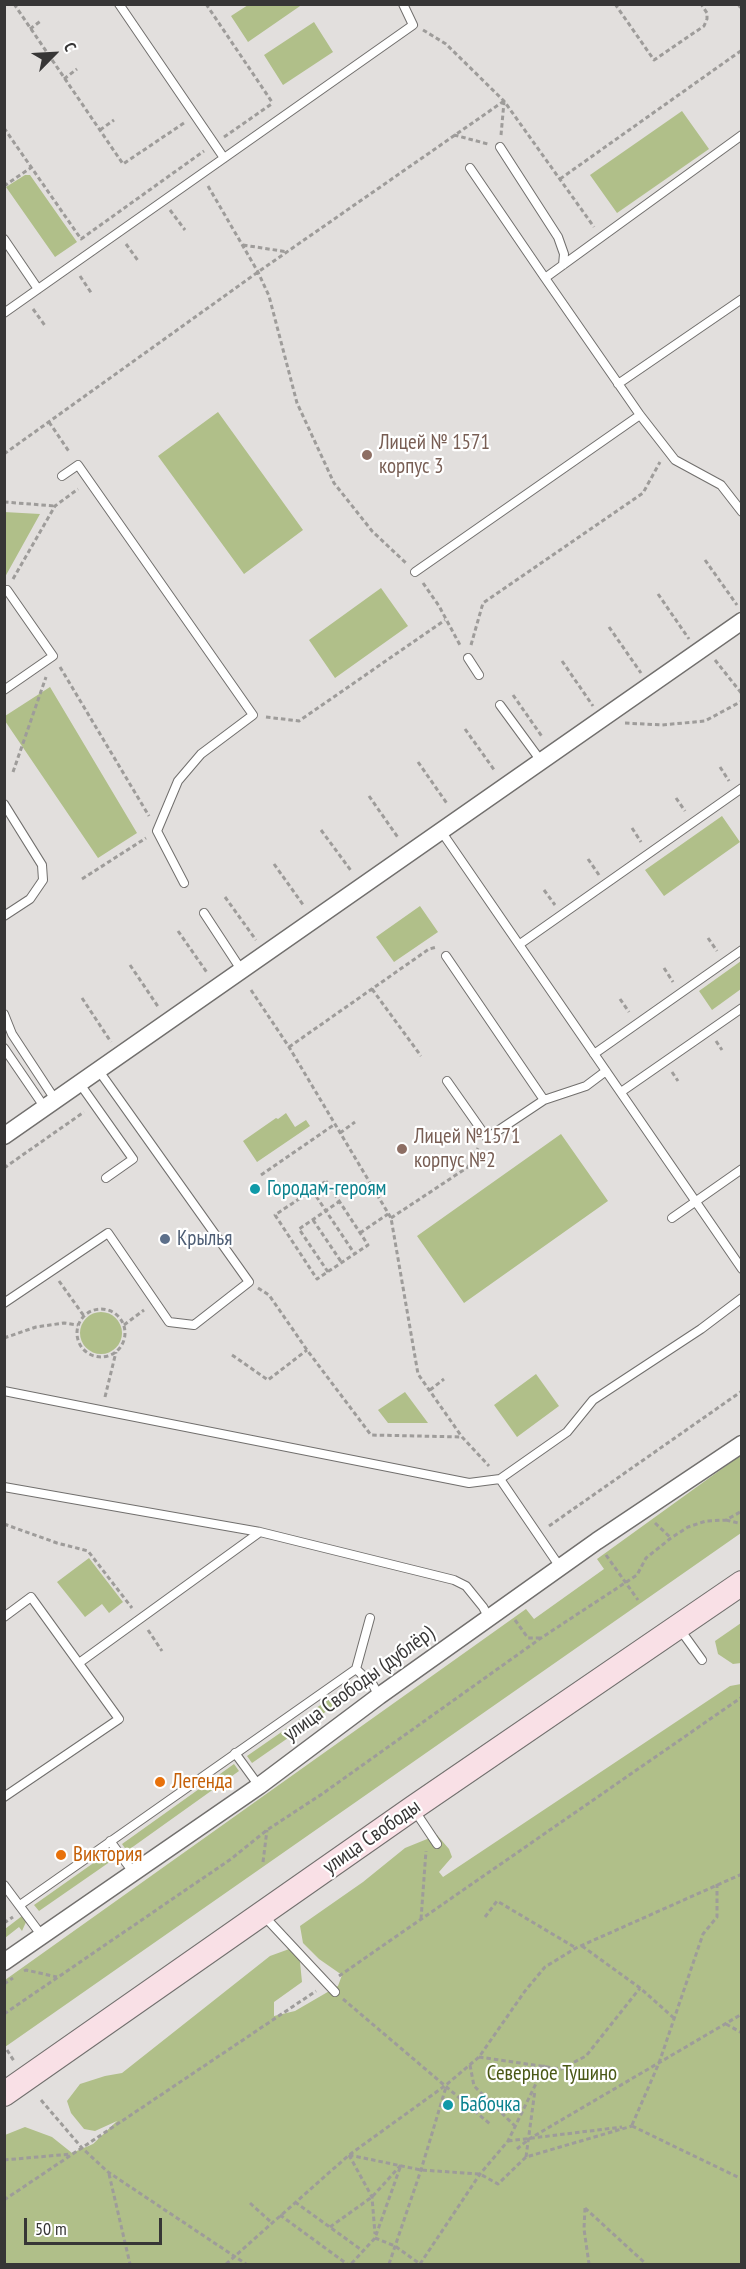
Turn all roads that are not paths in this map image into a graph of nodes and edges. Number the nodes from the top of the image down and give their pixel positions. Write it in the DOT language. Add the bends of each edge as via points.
graph roads {
  1 [pos="119,4"];
  2 [pos="402,4"];
  3 [pos="741,135"];
  4 [pos="500,147"];
  5 [pos="224,158"];
  6 [pos="470,168"];
  7 [pos="4,239"];
  8 [pos="563,265"];
  9 [pos="545,278"];
  10 [pos="38,288"];
  11 [pos="741,299"];
  12 [pos="4,313"];
  13 [pos="618,384"];
  14 [pos="640,415"];
  15 [pos="62,476"];
  16 [pos="741,512"];
  17 [pos="415,572"];
  18 [pos="6,591"];
  19 [pos="740,614"];
  20 [pos="468,658"];
  21 [pos="479,675"];
  22 [pos="4,690"];
  23 [pos="500,705"];
  24 [pos="541,761"];
  25 [pos="741,788"];
  26 [pos="4,804"];
  27 [pos="441,831"];
  28 [pos="184,883"];
  29 [pos="204,913"];
  30 [pos="4,916"];
  31 [pos="520,944"];
  32 [pos="741,950"];
  33 [pos="446,956"];
  34 [pos="242,971"];
  35 [pos="741,1008"];
  36 [pos="4,1014"];
  37 [pos="4,1048"];
  38 [pos="594,1053"];
  39 [pos="99,1071"];
  40 [pos="606,1071"];
  41 [pos="447,1081"];
  42 [pos="81,1084"];
  43 [pos="621,1092"];
  44 [pos="544,1100"];
  45 [pos="51,1105"];
  46 [pos="4,1136"];
  47 [pos="741,1170"];
  48 [pos="106,1178"];
  49 [pos="696,1202"];
  50 [pos="672,1218"];
  51 [pos="741,1269"];
  52 [pos="741,1298"];
  53 [pos="4,1303"];
  54 [pos="4,1391"];
  55 [pos="741,1444"];
  56 [pos="500,1479"];
  57 [pos="4,1487"];
  58 [pos="260,1532"];
  59 [pos="560,1567"];
  60 [pos="741,1583"];
  61 [pos="4,1617"];
  62 [pos="370,1618"];
  63 [pos="489,1618"];
  64 [pos="679,1627"];
  65 [pos="702,1660"];
  66 [pos="79,1663"];
  67 [pos="356,1670"];
  68 [pos="379,1696"];
  69 [pos="235,1753"];
  70 [pos="259,1786"];
  71 [pos="4,1797"];
  72 [pos="413,1808"];
  73 [pos="110,1840"];
  74 [pos="437,1844"];
  75 [pos="134,1872"];
  76 [pos="4,1885"];
  77 [pos="20,1905"];
  78 [pos="262,1913"];
  79 [pos="42,1936"];
  80 [pos="4,1962"];
  81 [pos="335,1992"];
  82 [pos="4,2094"];
  1 -- 5 [label="lane"];
  2 -- 5 [label="lane" via="413,25"];
  3 -- 8 [label="lane"];
  4 -- 8 [label="lane" via="558,237"];
  5 -- 10 [label="lane"];
  6 -- 9 [label="lane"];
  7 -- 10 [label="lane"];
  8 -- 9 [label="lane"];
  9 -- 13 [label="lane"];
  10 -- 12 [label="lane"];
  11 -- 13 [label="lane"];
  13 -- 14 [label="lane"];
  14 -- 16 [label="lane" via="675,460 721,485"];
  14 -- 17 [label="lane"];
  15 -- 28 [label="lane" via="78,465 253,715 201,754 178,781 157,831"];
  18 -- 22 [label="lane" via="53,656"];
  19 -- 24 [label="street"];
  20 -- 21 [label="lane"];
  23 -- 24 [label="lane"];
  24 -- 27 [label="street"];
  25 -- 31 [label="lane"];
  26 -- 30 [label="lane" via="42,865 43,880 30,899"];
  27 -- 31 [label="lane"];
  27 -- 34 [label="street"];
  29 -- 34 [label="lane"];
  31 -- 38 [label="lane"];
  32 -- 38 [label="lane"];
  33 -- 44 [label="lane"];
  34 -- 39 [label="street"];
  35 -- 43 [label="lane"];
  36 -- 45 [label="lane"];
  37 -- 45 [label="lane"];
  38 -- 40 [label="lane"];
  39 -- 42 [label="street"];
  39 -- 53 [label="lane" via="249,1282 194,1325 169,1322 108,1233"];
  40 -- 43 [label="lane"];
  40 -- 44 [label="lane" via="586,1086"];
  41 -- 44 [label="lane" via="487,1138"];
  42 -- 45 [label="street"];
  42 -- 48 [label="lane" via="133,1159"];
  43 -- 49 [label="lane"];
  45 -- 46 [label="street"];
  47 -- 49 [label="lane"];
  49 -- 50 [label="lane"];
  49 -- 51 [label="lane"];
  52 -- 56 [label="lane" via="592,1400 567,1432"];
  54 -- 56 [label="lane" via="469,1483"];
  55 -- 59 [label="street, улица Свободы (дублёр)"];
  56 -- 59 [label="lane"];
  57 -- 58 [label="lane"];
  58 -- 63 [label="lane" via="454,1580 466,1586"];
  58 -- 66 [label="lane"];
  59 -- 63 [label="street, улица Свободы (дублёр)"];
  60 -- 64 [label="main road, улица Свободы"];
  61 -- 66 [label="lane" via="31,1598"];
  62 -- 67 [label="lane"];
  63 -- 68 [label="street, улица Свободы (дублёр)"];
  64 -- 65 [label="lane"];
  64 -- 72 [label="main road, улица Свободы"];
  66 -- 71 [label="lane" via="119,1719"];
  67 -- 68 [label="lane"];
  67 -- 69 [label="lane"];
  68 -- 70 [label="street, улица Свободы (дублёр)"];
  69 -- 70 [label="lane"];
  69 -- 73 [label="lane"];
  70 -- 75 [label="street, улица Свободы (дублёр)"];
  72 -- 74 [label="lane"];
  72 -- 78 [label="main road, улица Свободы"];
  73 -- 75 [label="lane"];
  73 -- 77 [label="lane"];
  75 -- 79 [label="street, улица Свободы (дублёр)"];
  76 -- 77 [label="lane"];
  77 -- 79 [label="lane"];
  78 -- 81 [label="lane"];
  78 -- 82 [label="main road, улица Свободы"];
  79 -- 80 [label="street, улица Свободы (дублёр)"];
}
